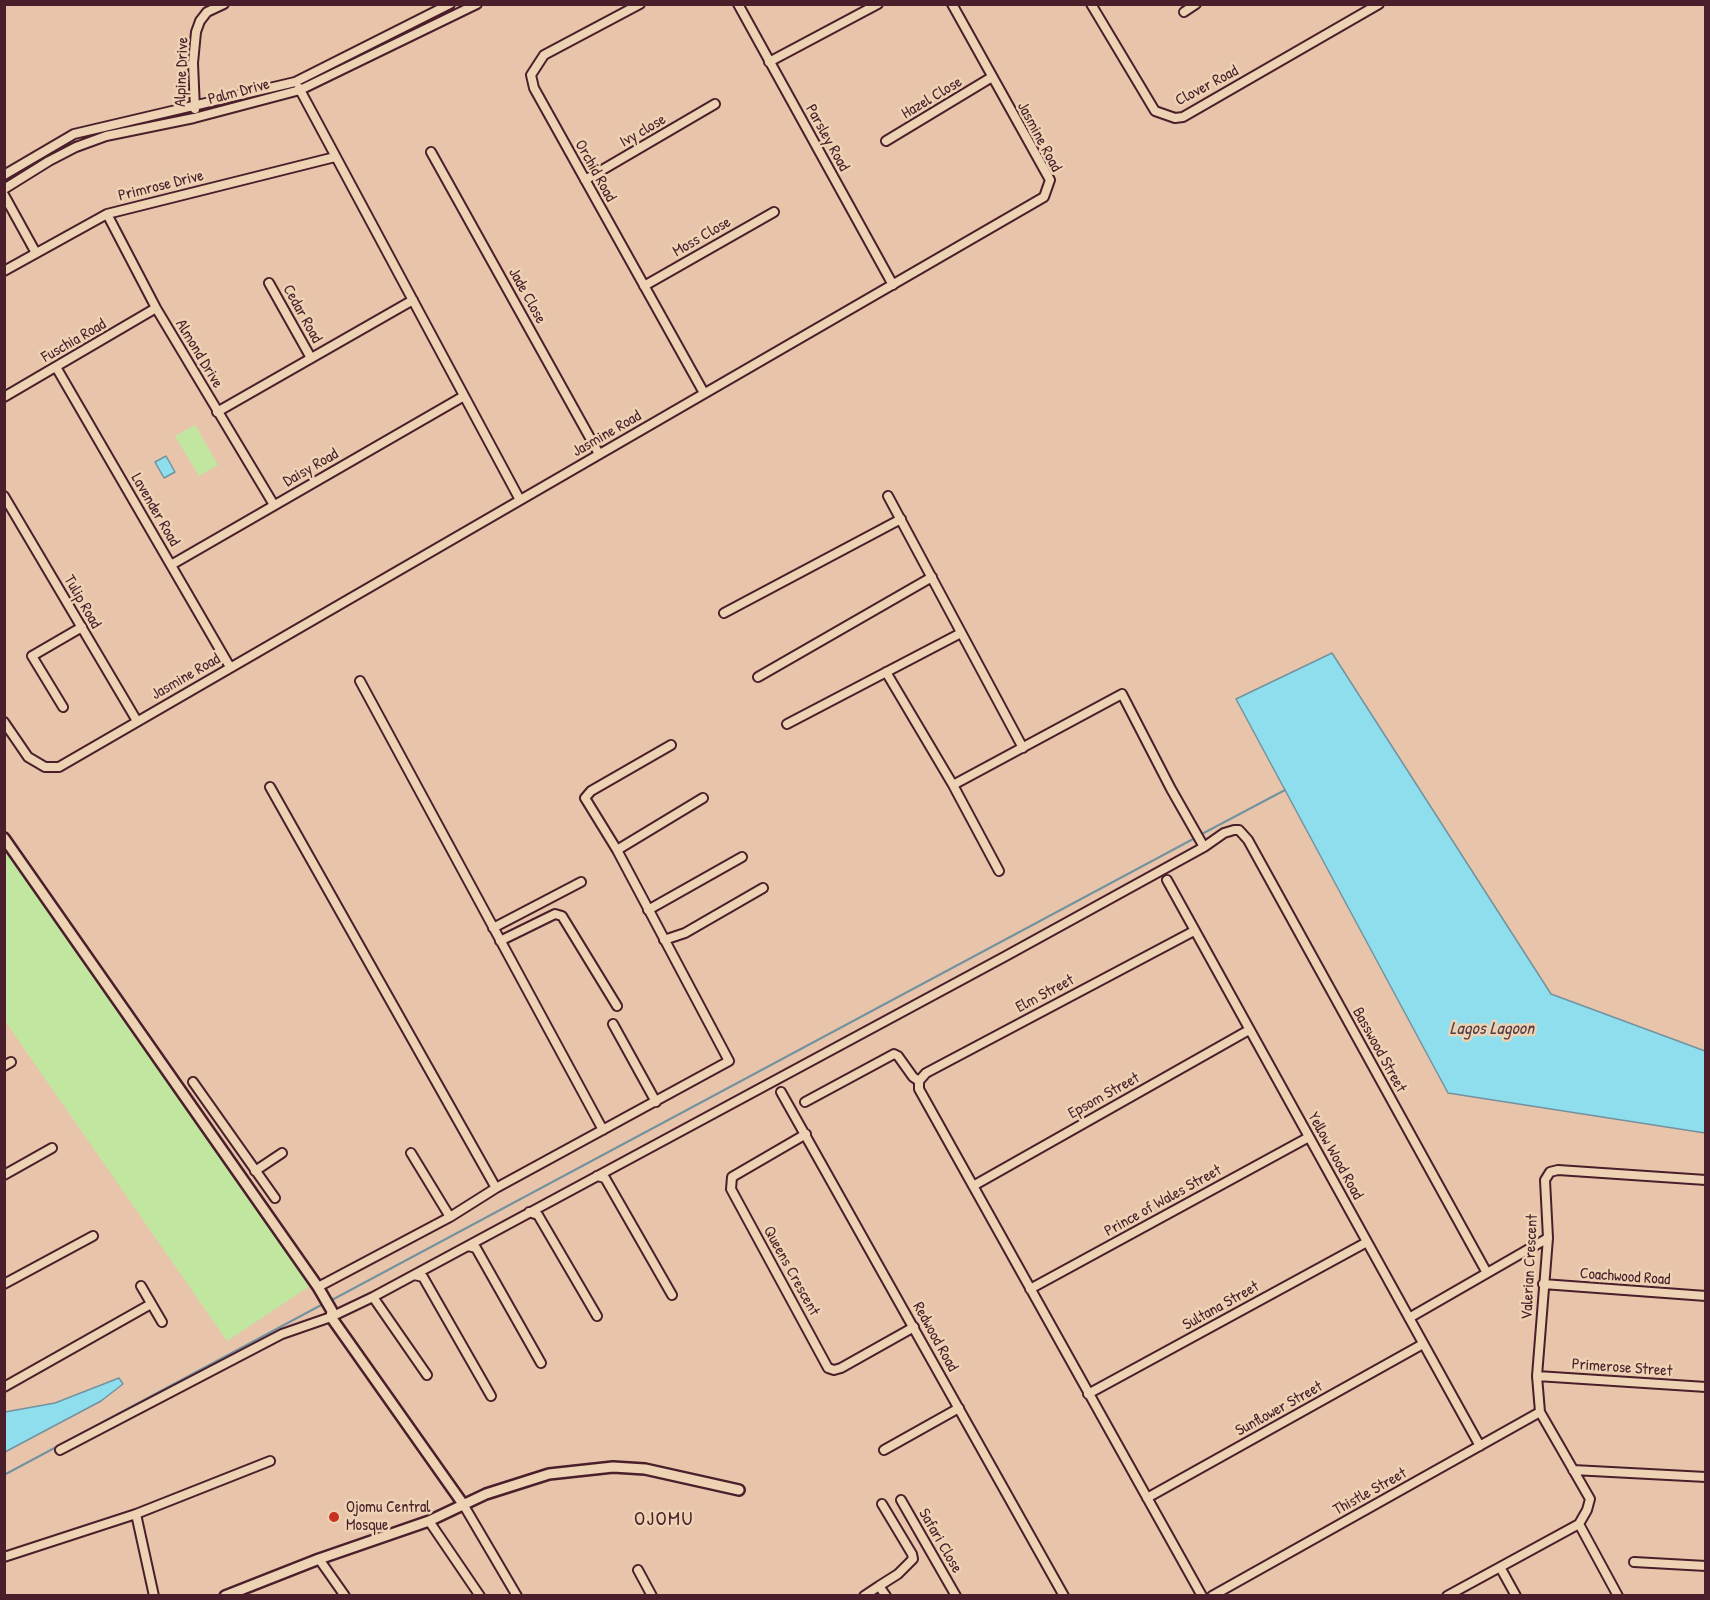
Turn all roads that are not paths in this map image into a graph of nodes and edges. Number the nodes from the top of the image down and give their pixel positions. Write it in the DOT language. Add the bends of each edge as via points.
graph roads {
  1 [pos="224,4"];
  2 [pos="450,4"];
  3 [pos="477,4"];
  4 [pos="640,4"];
  5 [pos="738,4"];
  6 [pos="878,4"];
  7 [pos="951,4"];
  8 [pos="1091,4"];
  9 [pos="1196,4"];
  10 [pos="1379,4"];
  11 [pos="1184,12"];
  12 [pos="770,62"];
  13 [pos="992,78"];
  14 [pos="295,82"];
  15 [pos="300,90"];
  16 [pos="715,104"];
  17 [pos="195,106"];
  18 [pos="194,118"];
  19 [pos="886,141"];
  20 [pos="431,152"];
  21 [pos="336,157"];
  22 [pos="4,175"];
  23 [pos="585,180"];
  24 [pos="4,189"];
  25 [pos="4,195"];
  26 [pos="774,212"];
  27 [pos="107,214"];
  28 [pos="36,253"];
  29 [pos="4,272"];
  30 [pos="269,283"];
  31 [pos="644,285"];
  32 [pos="893,285"];
  33 [pos="413,300"];
  34 [pos="156,308"];
  35 [pos="311,358"];
  36 [pos="56,367"];
  37 [pos="704,393"];
  38 [pos="464,396"];
  39 [pos="4,397"];
  40 [pos="217,412"];
  41 [pos="599,454"];
  42 [pos="4,496"];
  43 [pos="888,496"];
  44 [pos="520,500"];
  45 [pos="274,505"];
  46 [pos="901,519"];
  47 [pos="171,564"];
  48 [pos="932,577"];
  49 [pos="724,613"];
  50 [pos="82,627"];
  51 [pos="962,633"];
  52 [pos="230,667"];
  53 [pos="886,672"];
  54 [pos="758,677"];
  55 [pos="360,681"];
  56 [pos="63,707"];
  57 [pos="137,721"];
  58 [pos="4,722"];
  59 [pos="787,724"];
  60 [pos="671,745"];
  61 [pos="1023,748"];
  62 [pos="953,785"];
  63 [pos="270,787"];
  64 [pos="703,798"];
  65 [pos="4,838"];
  66 [pos="1203,845"];
  67 [pos="617,850"];
  68 [pos="742,857"];
  69 [pos="999,871"];
  70 [pos="1167,880"];
  71 [pos="581,882"];
  72 [pos="763,888"];
  73 [pos="648,910"];
  74 [pos="493,928"];
  75 [pos="1194,931"];
  76 [pos="664,940"];
  77 [pos="500,941"];
  78 [pos="617,1006"];
  79 [pos="613,1024"];
  80 [pos="1249,1030"];
  81 [pos="193,1082"];
  82 [pos="919,1085"];
  83 [pos="781,1092"];
  84 [pos="656,1102"];
  85 [pos="805,1102"];
  86 [pos="603,1130"];
  87 [pos="806,1134"];
  88 [pos="1308,1137"];
  89 [pos="52,1148"];
  90 [pos="282,1153"];
  91 [pos="411,1153"];
  92 [pos="257,1174"];
  93 [pos="4,1175"];
  94 [pos="597,1176"];
  95 [pos="1706,1180"];
  96 [pos="248,1186"];
  97 [pos="973,1186"];
  98 [pos="496,1188"];
  99 [pos="275,1198"];
  100 [pos="529,1212"];
  101 [pos="450,1216"];
  102 [pos="93,1236"];
  103 [pos="1548,1238"];
  104 [pos="1367,1242"];
  105 [pos="468,1246"];
  106 [pos="1486,1273"];
  107 [pos="414,1275"];
  108 [pos="4,1284"];
  109 [pos="1543,1284"];
  110 [pos="141,1286"];
  111 [pos="319,1288"];
  112 [pos="1030,1289"];
  113 [pos="672,1295"];
  114 [pos="1706,1296"];
  115 [pos="373,1297"];
  116 [pos="151,1304"];
  117 [pos="332,1314"];
  118 [pos="597,1316"];
  119 [pos="1409,1318"];
  120 [pos="162,1323"];
  121 [pos="914,1327"];
  122 [pos="1424,1344"];
  123 [pos="542,1363"];
  124 [pos="427,1375"];
  125 [pos="1537,1376"];
  126 [pos="4,1387"];
  127 [pos="1706,1387"];
  128 [pos="1088,1394"];
  129 [pos="491,1396"];
  130 [pos="959,1408"];
  131 [pos="1540,1412"];
  132 [pos="1480,1446"];
  133 [pos="60,1450"];
  134 [pos="884,1450"];
  135 [pos="270,1461"];
  136 [pos="1573,1470"];
  137 [pos="1706,1477"];
  138 [pos="739,1490"];
  139 [pos="1147,1498"];
  140 [pos="901,1500"];
  141 [pos="463,1504"];
  142 [pos="882,1504"];
  143 [pos="136,1514"];
  144 [pos="429,1521"];
  145 [pos="1579,1524"];
  146 [pos="4,1557"];
  147 [pos="319,1559"];
  148 [pos="1634,1562"];
  149 [pos="1706,1566"];
  150 [pos="1500,1567"];
  151 [pos="639,1570"];
  152 [pos="879,1586"];
  153 [pos="154,1596"];
  154 [pos="225,1596"];
  155 [pos="345,1596"];
  156 [pos="480,1596"];
  157 [pos="517,1596"];
  158 [pos="652,1596"];
  159 [pos="864,1596"];
  160 [pos="886,1596"];
  161 [pos="956,1596"];
  162 [pos="1064,1596"];
  163 [pos="1202,1596"];
  164 [pos="1212,1596"];
  165 [pos="1448,1596"];
  166 [pos="1516,1596"];
  167 [pos="1618,1596"];
  1 -- 17 [label="street, Alpine Drive" via="207,12 196,32"];
  2 -- 14 [label="street, Palm Drive"];
  3 -- 15 [label="street, Palm Drive"];
  4 -- 23 [label="street, Orchid Road" via="544,56 531,75 534,88"];
  5 -- 12 [label="street, Parsley Road"];
  6 -- 12 [label="street"];
  7 -- 13 [label="street, Jasmine Road"];
  8 -- 10 [label="street, Clover Road" via="1155,111 1175,118 1183,117"];
  9 -- 11 [label="street"];
  12 -- 32 [label="street, Parsley Road"];
  13 -- 19 [label="street, Hazel Close"];
  13 -- 32 [label="street, Jasmine Road" via="1050,180 1044,197"];
  14 -- 15 [label="street"];
  14 -- 17 [label="street, Palm Drive"];
  15 -- 18 [label="street, Palm Drive"];
  15 -- 21 [label="street"];
  16 -- 23 [label="street, Ivy close"];
  17 -- 18 [label="street, Alpine Drive"];
  17 -- 22 [label="street, Palm Drive" via="74,134"];
  18 -- 24 [label="street, Palm Drive" via="106,136 76,147"];
  20 -- 41 [label="street, Jade Close"];
  21 -- 27 [label="street, Primrose Drive"];
  21 -- 33 [label="street"];
  23 -- 31 [label="street, Orchid Road"];
  25 -- 28 [label="street"];
  26 -- 31 [label="street, Moss Close"];
  27 -- 28 [label="street, Primrose Drive"];
  27 -- 34 [label="street, Almond Drive"];
  28 -- 29 [label="street, Primrose Drive"];
  30 -- 35 [label="street, Cedar Road"];
  31 -- 37 [label="street, Orchid Road"];
  32 -- 37 [label="street, Jasmine Road"];
  33 -- 35 [label="street"];
  33 -- 38 [label="street"];
  34 -- 36 [label="street, Fuschia Road"];
  34 -- 40 [label="street, Almond Drive"];
  35 -- 40 [label="street"];
  36 -- 39 [label="street, Fuschia Road"];
  36 -- 47 [label="street, Lavender Road"];
  37 -- 41 [label="street, Jasmine Road"];
  38 -- 44 [label="street"];
  38 -- 45 [label="street, Daisy Road"];
  40 -- 45 [label="street, Almond Drive"];
  41 -- 44 [label="street, Jasmine Road"];
  42 -- 50 [label="street, Tulip Road"];
  43 -- 46 [label="street"];
  44 -- 52 [label="street, Jasmine Road"];
  45 -- 47 [label="street, Daisy Road"];
  46 -- 48 [label="street"];
  46 -- 49 [label="street"];
  47 -- 52 [label="street, Lavender Road"];
  48 -- 51 [label="street"];
  48 -- 54 [label="street"];
  50 -- 56 [label="street" via="32,656"];
  50 -- 57 [label="street, Tulip Road"];
  51 -- 53 [label="street"];
  51 -- 61 [label="street"];
  52 -- 57 [label="street, Jasmine Road"];
  53 -- 59 [label="street"];
  53 -- 62 [label="street"];
  55 -- 74 [label="street"];
  57 -- 58 [label="street, Jasmine Road" via="59,767 45,767 28,757"];
  60 -- 67 [label="street" via="585,798"];
  61 -- 62 [label="street"];
  61 -- 66 [label="street" via="1122,694"];
  62 -- 69 [label="street"];
  63 -- 98 [label="street"];
  64 -- 67 [label="street"];
  65 -- 96 [label="street"];
  66 -- 94 [label="street"];
  66 -- 106 [label="street, Basswood Street" via="1234,830 1248,840"];
  67 -- 73 [label="street"];
  68 -- 73 [label="street"];
  70 -- 75 [label="street, Yellow Wood Road"];
  71 -- 74 [label="street"];
  72 -- 76 [label="street" via="685,933"];
  73 -- 76 [label="street"];
  74 -- 77 [label="street"];
  75 -- 80 [label="street, Yellow Wood Road"];
  75 -- 82 [label="street, Elm Street" via="926,1073"];
  76 -- 84 [label="street" via="729,1061"];
  77 -- 78 [label="street" via="555,914 562,916"];
  77 -- 86 [label="street"];
  79 -- 84 [label="street"];
  80 -- 88 [label="street, Yellow Wood Road"];
  80 -- 97 [label="street, Epsom Street"];
  81 -- 92 [label="street"];
  82 -- 85 [label="street" via="894,1054"];
  82 -- 97 [label="street"];
  83 -- 87 [label="street, Redwood Road"];
  84 -- 86 [label="street"];
  86 -- 98 [label="street"];
  87 -- 121 [label="street, Redwood Road"];
  87 -- 121 [label="street, Queens Crescent" via="732,1177 730,1189 828,1368 841,1368"];
  88 -- 104 [label="street, Yellow Wood Road"];
  88 -- 112 [label="street, Prince of Wales Street"];
  89 -- 93 [label="street"];
  90 -- 92 [label="street"];
  91 -- 101 [label="street"];
  92 -- 96 [label="street"];
  92 -- 99 [label="street"];
  94 -- 100 [label="street"];
  94 -- 113 [label="street" via="605,1178"];
  95 -- 103 [label="street, Valerian Crescent" via="1558,1170 1545,1180"];
  96 -- 111 [label="street"];
  97 -- 112 [label="street"];
  98 -- 101 [label="street"];
  100 -- 105 [label="street"];
  100 -- 118 [label="street" via="538,1215"];
  101 -- 111 [label="street"];
  102 -- 108 [label="street"];
  103 -- 106 [label="street"];
  103 -- 109 [label="street, Valerian Crescent"];
  104 -- 119 [label="street, Yellow Wood Road"];
  104 -- 128 [label="street, Sultana Street"];
  105 -- 107 [label="street"];
  105 -- 123 [label="street" via="476,1248"];
  106 -- 119 [label="street"];
  107 -- 115 [label="street"];
  107 -- 129 [label="street" via="423,1277"];
  109 -- 114 [label="street, Coachwood Road"];
  109 -- 125 [label="street, Valerian Crescent"];
  110 -- 116 [label="street"];
  111 -- 117 [label="street"];
  112 -- 128 [label="street"];
  115 -- 117 [label="street"];
  115 -- 124 [label="street"];
  116 -- 120 [label="street"];
  116 -- 126 [label="street"];
  117 -- 133 [label="street" via="282,1334"];
  117 -- 141 [label="street"];
  119 -- 122 [label="street, Yellow Wood Road"];
  121 -- 130 [label="street, Redwood Road"];
  122 -- 132 [label="street, Yellow Wood Road"];
  122 -- 139 [label="street, Sunflower Street"];
  125 -- 127 [label="street, Primerose Street"];
  125 -- 131 [label="street, Valerian Crescent"];
  128 -- 139 [label="street"];
  130 -- 134 [label="street"];
  130 -- 162 [label="street, Redwood Road"];
  131 -- 132 [label="street, Thistle Street"];
  131 -- 136 [label="street"];
  132 -- 164 [label="street, Thistle Street"];
  135 -- 143 [label="street"];
  136 -- 137 [label="street"];
  136 -- 145 [label="street" via="1590,1499"];
  138 -- 141 [label="street" via="645,1469 613,1467 549,1474"];
  139 -- 163 [label="street"];
  140 -- 161 [label="street, Safari Close"];
  141 -- 144 [label="street"];
  141 -- 157 [label="street"];
  142 -- 152 [label="street" via="913,1559"];
  143 -- 146 [label="street"];
  143 -- 153 [label="street"];
  144 -- 147 [label="street"];
  144 -- 156 [label="street"];
  145 -- 150 [label="street"];
  145 -- 167 [label="street"];
  147 -- 154 [label="street"];
  147 -- 155 [label="street"];
  148 -- 149 [label="street"];
  150 -- 165 [label="street"];
  150 -- 166 [label="street"];
  151 -- 158 [label="street"];
  152 -- 159 [label="street"];
  152 -- 160 [label="street"];
}
